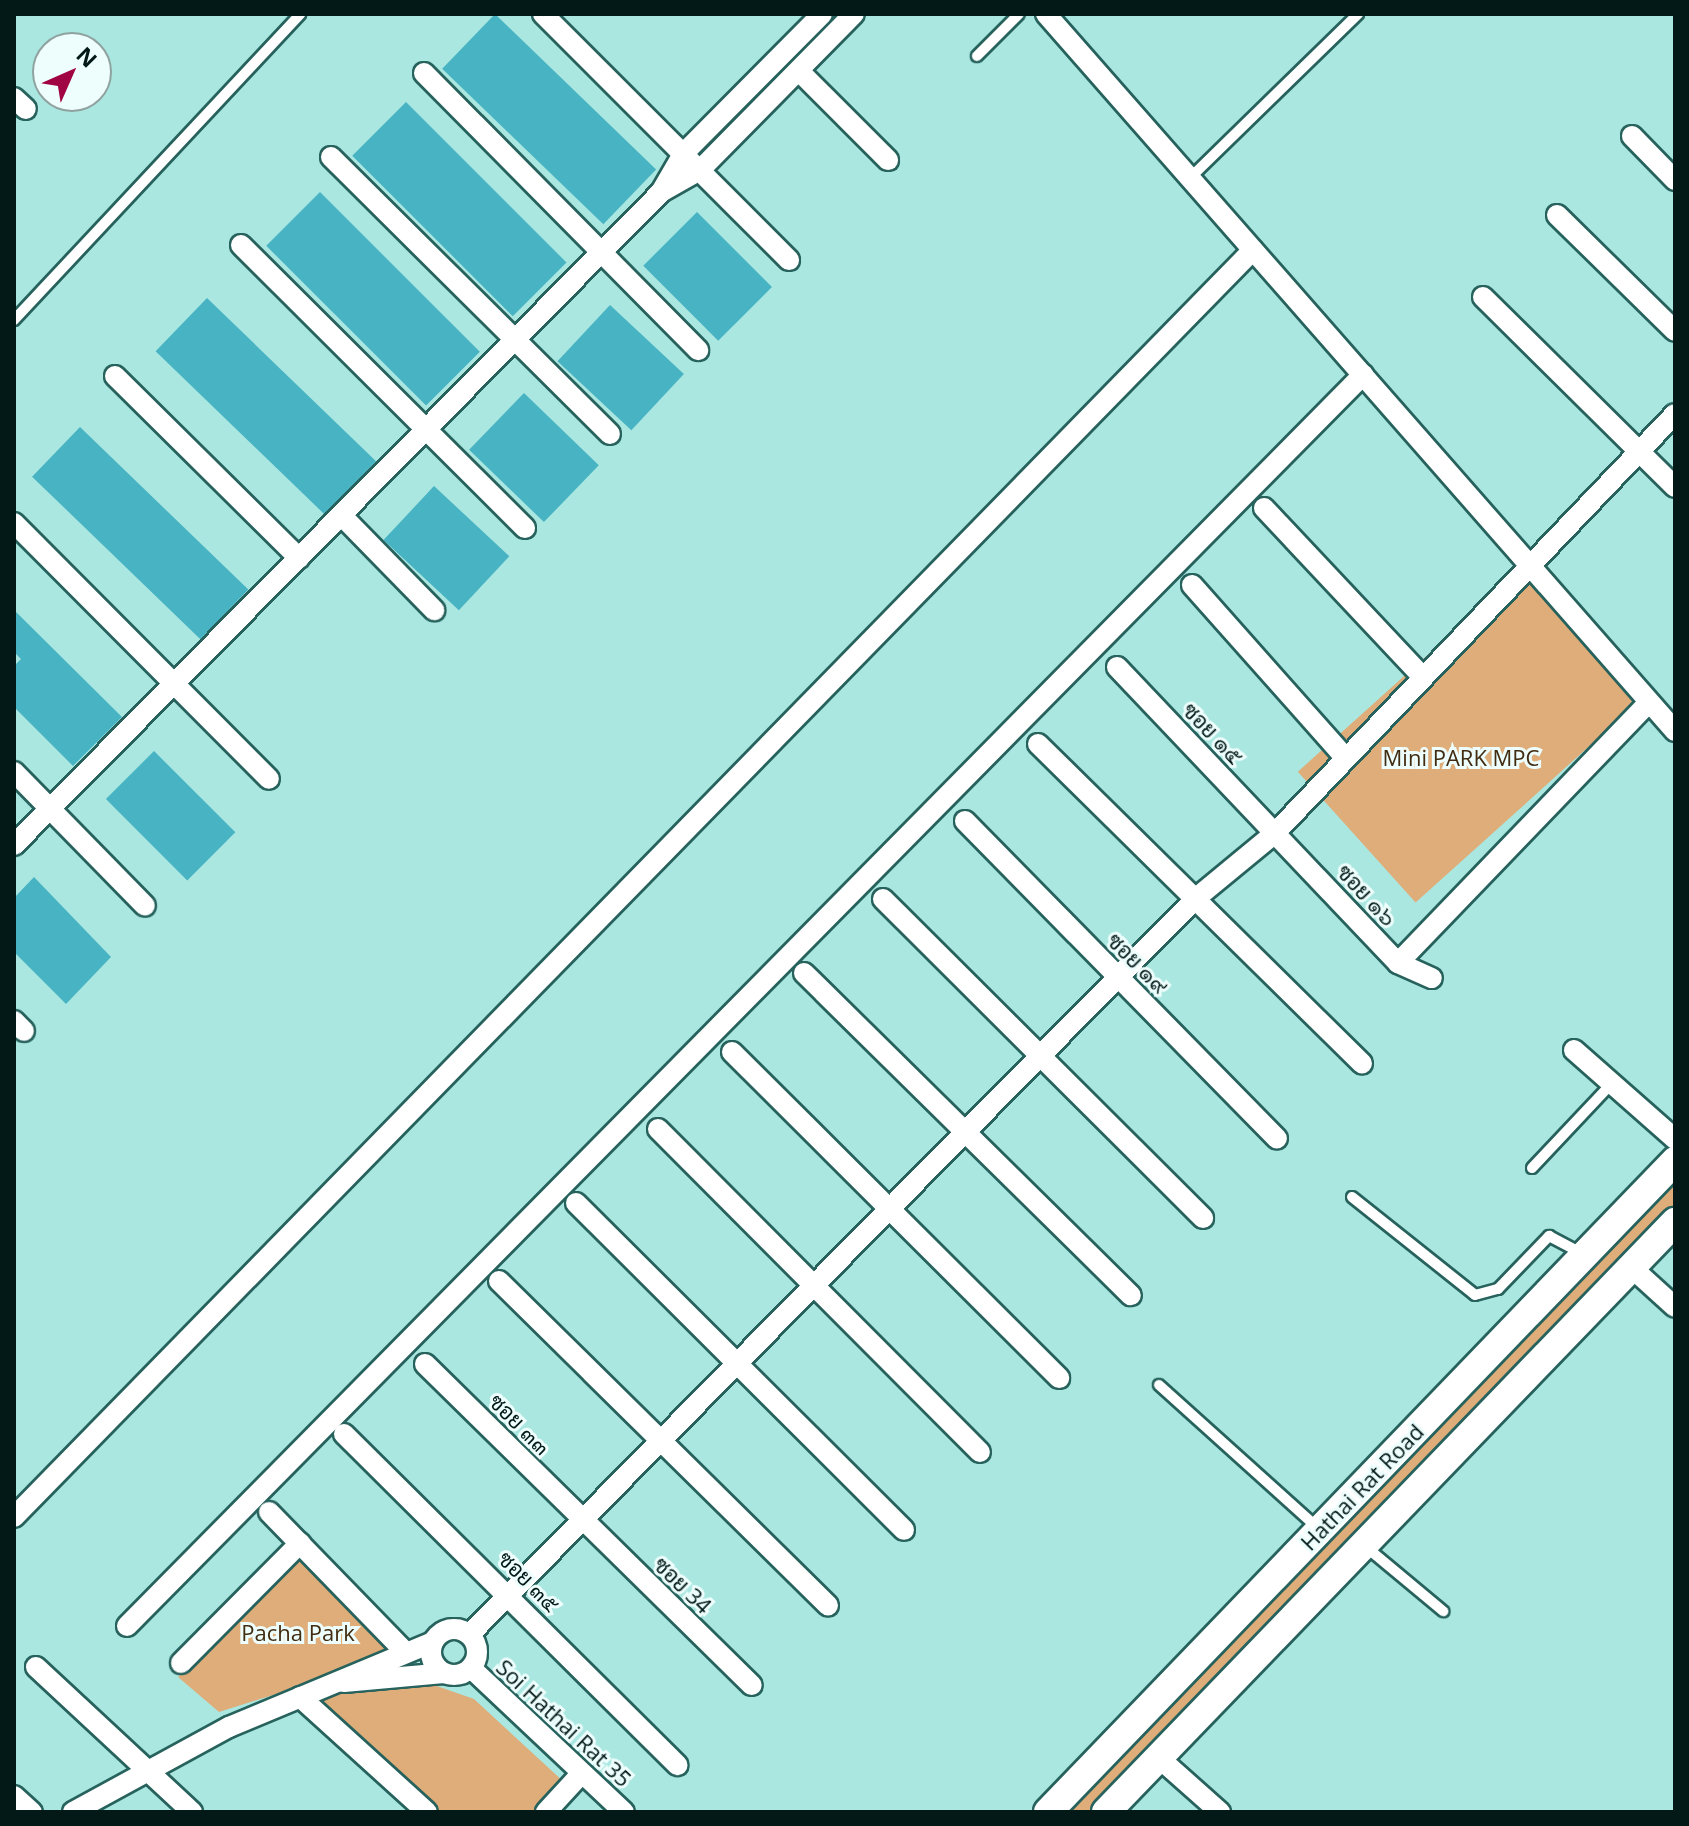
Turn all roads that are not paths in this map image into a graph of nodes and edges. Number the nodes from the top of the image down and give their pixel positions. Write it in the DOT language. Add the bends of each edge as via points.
graph roads {
  1 [pos="300,14"];
  2 [pos="543,14"];
  3 [pos="822,14"];
  4 [pos="854,14"];
  5 [pos="1019,14"];
  6 [pos="1046,14"];
  7 [pos="1358,14"];
  8 [pos="977,56"];
  9 [pos="799,71"];
  10 [pos="424,73"];
  11 [pos="1632,136"];
  12 [pos="683,154"];
  13 [pos="331,157"];
  14 [pos="888,160"];
  15 [pos="700,170"];
  16 [pos="1190,178"];
  17 [pos="1675,180"];
  18 [pos="661,192"];
  19 [pos="1557,215"];
  20 [pos="241,245"];
  21 [pos="1253,250"];
  22 [pos="602,252"];
  23 [pos="789,260"];
  24 [pos="1483,297"];
  25 [pos="14,320"];
  26 [pos="1675,331"];
  27 [pos="514,340"];
  28 [pos="698,350"];
  29 [pos="1363,375"];
  30 [pos="115,376"];
  31 [pos="1675,414"];
  32 [pos="426,431"];
  33 [pos="610,434"];
  34 [pos="1639,451"];
  35 [pos="1675,487"];
  36 [pos="1264,508"];
  37 [pos="342,516"];
  38 [pos="14,523"];
  39 [pos="525,528"];
  40 [pos="299,558"];
  41 [pos="1526,564"];
  42 [pos="1192,585"];
  43 [pos="434,610"];
  44 [pos="1117,667"];
  45 [pos="1421,675"];
  46 [pos="173,683"];
  47 [pos="1647,704"];
  48 [pos="1675,731"];
  49 [pos="1038,744"];
  50 [pos="1344,756"];
  51 [pos="14,772"];
  52 [pos="269,779"];
  53 [pos="50,809"];
  54 [pos="965,821"];
  55 [pos="1275,833"];
  56 [pos="14,845"];
  57 [pos="883,899"];
  58 [pos="1195,899"];
  59 [pos="145,906"];
  60 [pos="1398,963"];
  61 [pos="804,973"];
  62 [pos="1118,977"];
  63 [pos="1432,978"];
  64 [pos="1574,1050"];
  65 [pos="732,1052"];
  66 [pos="1040,1056"];
  67 [pos="1362,1063"];
  68 [pos="1612,1083"];
  69 [pos="658,1129"];
  70 [pos="964,1132"];
  71 [pos="1277,1138"];
  72 [pos="1675,1139"];
  73 [pos="1675,1161"];
  74 [pos="1532,1168"];
  75 [pos="1352,1197"];
  76 [pos="576,1203"];
  77 [pos="888,1209"];
  78 [pos="1203,1218"];
  79 [pos="1675,1222"];
  80 [pos="1585,1255"];
  81 [pos="1631,1267"];
  82 [pos="499,1281"];
  83 [pos="813,1286"];
  84 [pos="1131,1295"];
  85 [pos="1675,1307"];
  86 [pos="425,1364"];
  87 [pos="736,1364"];
  88 [pos="1059,1378"];
  89 [pos="1159,1385"];
  90 [pos="344,1434"];
  91 [pos="659,1441"];
  92 [pos="980,1452"];
  93 [pos="269,1512"];
  94 [pos="14,1517"];
  95 [pos="582,1519"];
  96 [pos="904,1530"];
  97 [pos="1320,1530"];
  98 [pos="300,1543"];
  99 [pos="1363,1545"];
  100 [pos="509,1595"];
  101 [pos="828,1606"];
  102 [pos="1443,1611"];
  103 [pos="127,1626"];
  104 [pos="470,1634"];
  105 [pos="433,1642"];
  106 [pos="403,1650"];
  107 [pos="181,1663"];
  108 [pos="36,1667"];
  109 [pos="471,1668"];
  110 [pos="444,1673"];
  111 [pos="344,1682"];
  112 [pos="752,1685"];
  113 [pos="300,1697"];
  114 [pos="1158,1757"];
  115 [pos="677,1765"];
  116 [pos="146,1770"];
  117 [pos="581,1774"];
  118 [pos="14,1796"];
  119 [pos="32,1812"];
  120 [pos="73,1812"];
  121 [pos="192,1812"];
  122 [pos="427,1812"];
  123 [pos="546,1812"];
  124 [pos="624,1812"];
  125 [pos="1048,1812"];
  126 [pos="1106,1812"];
  127 [pos="1220,1812"];
  1 -- 25 [label="lane"];
  2 -- 12 [label="street"];
  3 -- 12 [label="street"];
  4 -- 9 [label="street"];
  5 -- 8 [label="lane"];
  6 -- 16 [label="street"];
  7 -- 16 [label="lane"];
  9 -- 14 [label="street"];
  9 -- 15 [label="street"];
  10 -- 22 [label="street"];
  11 -- 17 [label="street"];
  12 -- 15 [label="street"];
  12 -- 18 [label="street"];
  13 -- 27 [label="street"];
  15 -- 18 [label="street"];
  15 -- 23 [label="street"];
  16 -- 21 [label="street"];
  18 -- 22 [label="street"];
  19 -- 26 [label="street"];
  20 -- 32 [label="street"];
  21 -- 29 [label="street"];
  21 -- 94 [label="street"];
  22 -- 27 [label="street"];
  22 -- 28 [label="street"];
  24 -- 34 [label="street"];
  27 -- 32 [label="street"];
  27 -- 33 [label="street"];
  29 -- 41 [label="street"];
  29 -- 103 [label="street"];
  30 -- 40 [label="street"];
  31 -- 34 [label="street"];
  32 -- 37 [label="street"];
  32 -- 39 [label="street"];
  34 -- 35 [label="street"];
  34 -- 41 [label="street"];
  36 -- 45 [label="street"];
  37 -- 40 [label="street"];
  37 -- 43 [label="street"];
  38 -- 46 [label="street"];
  40 -- 46 [label="street"];
  41 -- 45 [label="street"];
  41 -- 47 [label="street"];
  42 -- 50 [label="street"];
  44 -- 55 [label="street, ซอย ๑๕"];
  45 -- 50 [label="street"];
  46 -- 52 [label="street"];
  46 -- 53 [label="street"];
  47 -- 48 [label="street"];
  47 -- 60 [label="street"];
  49 -- 58 [label="street"];
  50 -- 55 [label="street"];
  51 -- 53 [label="street"];
  53 -- 56 [label="street"];
  53 -- 59 [label="street"];
  54 -- 62 [label="street, ซอย ๑๙"];
  55 -- 58 [label="street"];
  55 -- 60 [label="street, ซอย ๑๖"];
  57 -- 66 [label="street"];
  58 -- 62 [label="street"];
  58 -- 67 [label="street"];
  60 -- 63 [label="street, ซอย ๑๖"];
  61 -- 70 [label="street"];
  62 -- 66 [label="street"];
  62 -- 71 [label="street, ซอย ๑๙"];
  64 -- 68 [label="street"];
  65 -- 77 [label="street"];
  66 -- 70 [label="street"];
  66 -- 78 [label="street"];
  68 -- 72 [label="street"];
  68 -- 74 [label="lane"];
  69 -- 83 [label="street"];
  70 -- 77 [label="street"];
  70 -- 84 [label="street"];
  73 -- 80 [label="main road, Hathai Rat Road"];
  75 -- 80 [label="lane" via="1475,1295 1498,1289 1549,1236"];
  76 -- 87 [label="street"];
  77 -- 83 [label="street"];
  77 -- 88 [label="street"];
  79 -- 81 [label="main road, Hathai Rat Road"];
  80 -- 97 [label="main road, Hathai Rat Road"];
  81 -- 85 [label="street"];
  81 -- 99 [label="main road, Hathai Rat Road"];
  82 -- 91 [label="street"];
  83 -- 87 [label="street"];
  83 -- 92 [label="street"];
  86 -- 95 [label="street, ซอย ๓๓"];
  87 -- 91 [label="street"];
  87 -- 96 [label="street"];
  89 -- 97 [label="lane"];
  90 -- 100 [label="street, ซอย ๓๕"];
  91 -- 95 [label="street"];
  91 -- 101 [label="street"];
  93 -- 98 [label="street"];
  95 -- 100 [label="street"];
  95 -- 112 [label="street, ซอย 34"];
  97 -- 125 [label="main road, Hathai Rat Road"];
  98 -- 106 [label="street"];
  98 -- 107 [label="street"];
  99 -- 102 [label="lane"];
  99 -- 114 [label="main road, Hathai Rat Road"];
  100 -- 104 [label="street"];
  100 -- 115 [label="street, ซอย ๓๕"];
  104 -- 105 [label="street" via="449,1629"];
  104 -- 109 [label="street" via="478,1654"];
  105 -- 106 [label="street"];
  105 -- 110 [label="street" via="431,1656"];
  106 -- 111 [label="street"];
  108 -- 116 [label="street"];
  109 -- 110 [label="street"];
  109 -- 117 [label="street, Soi Hathai Rat 35"];
  110 -- 111 [label="street"];
  111 -- 113 [label="street"];
  113 -- 116 [label="street"];
  113 -- 122 [label="street"];
  114 -- 126 [label="main road, Hathai Rat Road"];
  114 -- 127 [label="street"];
  116 -- 120 [label="street"];
  116 -- 121 [label="street"];
  117 -- 123 [label="street"];
  117 -- 124 [label="street, Soi Hathai Rat 35"];
  118 -- 119 [label="street"];
}
